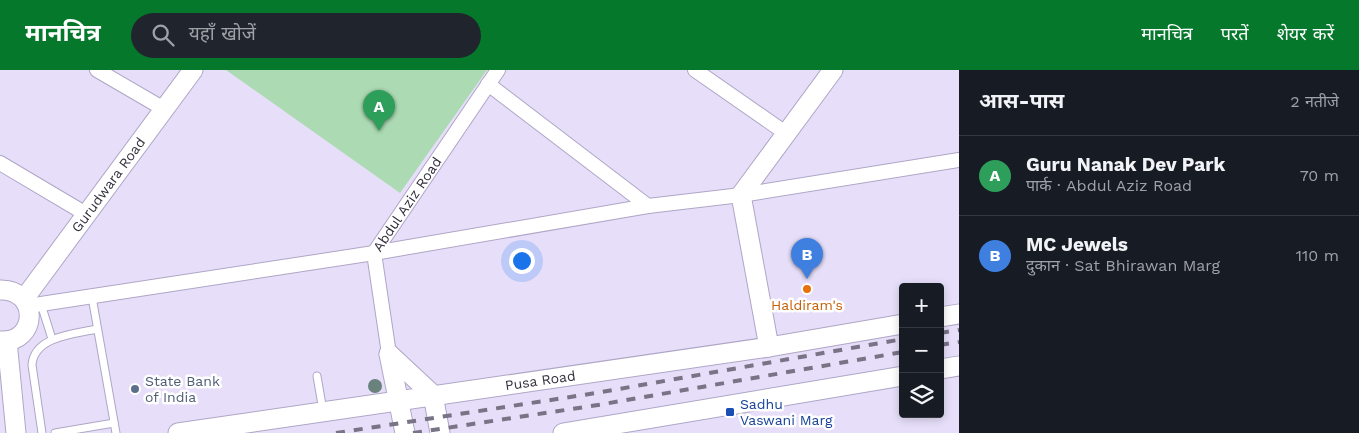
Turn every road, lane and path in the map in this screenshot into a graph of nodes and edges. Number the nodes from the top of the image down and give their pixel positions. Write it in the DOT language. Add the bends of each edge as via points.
graph roads {
  1 [pos="97,70"];
  2 [pos="193,70"];
  3 [pos="498,70"];
  4 [pos="695,70"];
  5 [pos="833,70"];
  6 [pos="488,84"];
  7 [pos="164,109"];
  8 [pos="787,134"];
  9 [pos="959,160"];
  10 [pos="0,163"];
  11 [pos="741,195"];
  12 [pos="648,206"];
  13 [pos="86,214"];
  14 [pos="374,253"];
  15 [pos="0,290"];
  16 [pos="92,296"];
  17 [pos="31,303"];
  18 [pos="959,314"];
  19 [pos="944,316"];
  20 [pos="899,325"];
  21 [pos="97,329"];
  22 [pos="52,339"];
  23 [pos="3,341"];
  24 [pos="769,347"];
  25 [pos="389,354"];
  26 [pos="959,366"];
  27 [pos="944,368"];
  28 [pos="317,376"];
  29 [pos="899,377"];
  30 [pos="433,395"];
  31 [pos="397,400"];
  32 [pos="323,412"];
  33 [pos="114,423"];
  34 [pos="16,433"];
  35 [pos="42,433"];
  36 [pos="55,433"];
  37 [pos="116,433"];
  38 [pos="178,433"];
  39 [pos="404,433"];
  40 [pos="440,433"];
  41 [pos="563,433"];
  1 -- 7 [label="street"];
  2 -- 7 [label="main road, Gurudwara Road"];
  3 -- 6 [label="street, Abdul Aziz Road"];
  4 -- 8 [label="street"];
  5 -- 8 [label="main road"];
  6 -- 12 [label="street"];
  6 -- 14 [label="street, Abdul Aziz Road"];
  7 -- 13 [label="main road, Gurudwara Road"];
  8 -- 11 [label="main road"];
  9 -- 11 [label="street"];
  10 -- 13 [label="street"];
  11 -- 12 [label="street"];
  11 -- 24 [label="main road"];
  12 -- 14 [label="street"];
  13 -- 17 [label="main road, Gurudwara Road"];
  14 -- 16 [label="street"];
  14 -- 25 [label="street, Abdul Aziz Road"];
  15 -- 17 [label="main road" via="9,290"];
  16 -- 17 [label="street"];
  16 -- 21 [label="lane"];
  17 -- 22 [label="lane"];
  17 -- 23 [label="main road" via="25,331 19,337"];
  18 -- 19 [label="main road"];
  20 -- 24 [label="main road, Pusa Road"];
  21 -- 22 [label="lane"];
  21 -- 33 [label="lane"];
  22 -- 35 [label="lane" via="37,351 32,360"];
  23 -- 34 [label="main road"];
  24 -- 30 [label="main road, Pusa Road"];
  25 -- 30 [label="main road"];
  25 -- 31 [label="main road, Abdul Aziz Road"];
  26 -- 27 [label="main road"];
  28 -- 32 [label="lane"];
  29 -- 41 [label="main road"];
  30 -- 31 [label="main road, Pusa Road"];
  30 -- 40 [label="main road"];
  31 -- 32 [label="main road, Pusa Road"];
  31 -- 39 [label="main road, Abdul Aziz Road"];
  32 -- 38 [label="main road, Pusa Road"];
  33 -- 36 [label="lane"];
  33 -- 37 [label="lane"];
}
